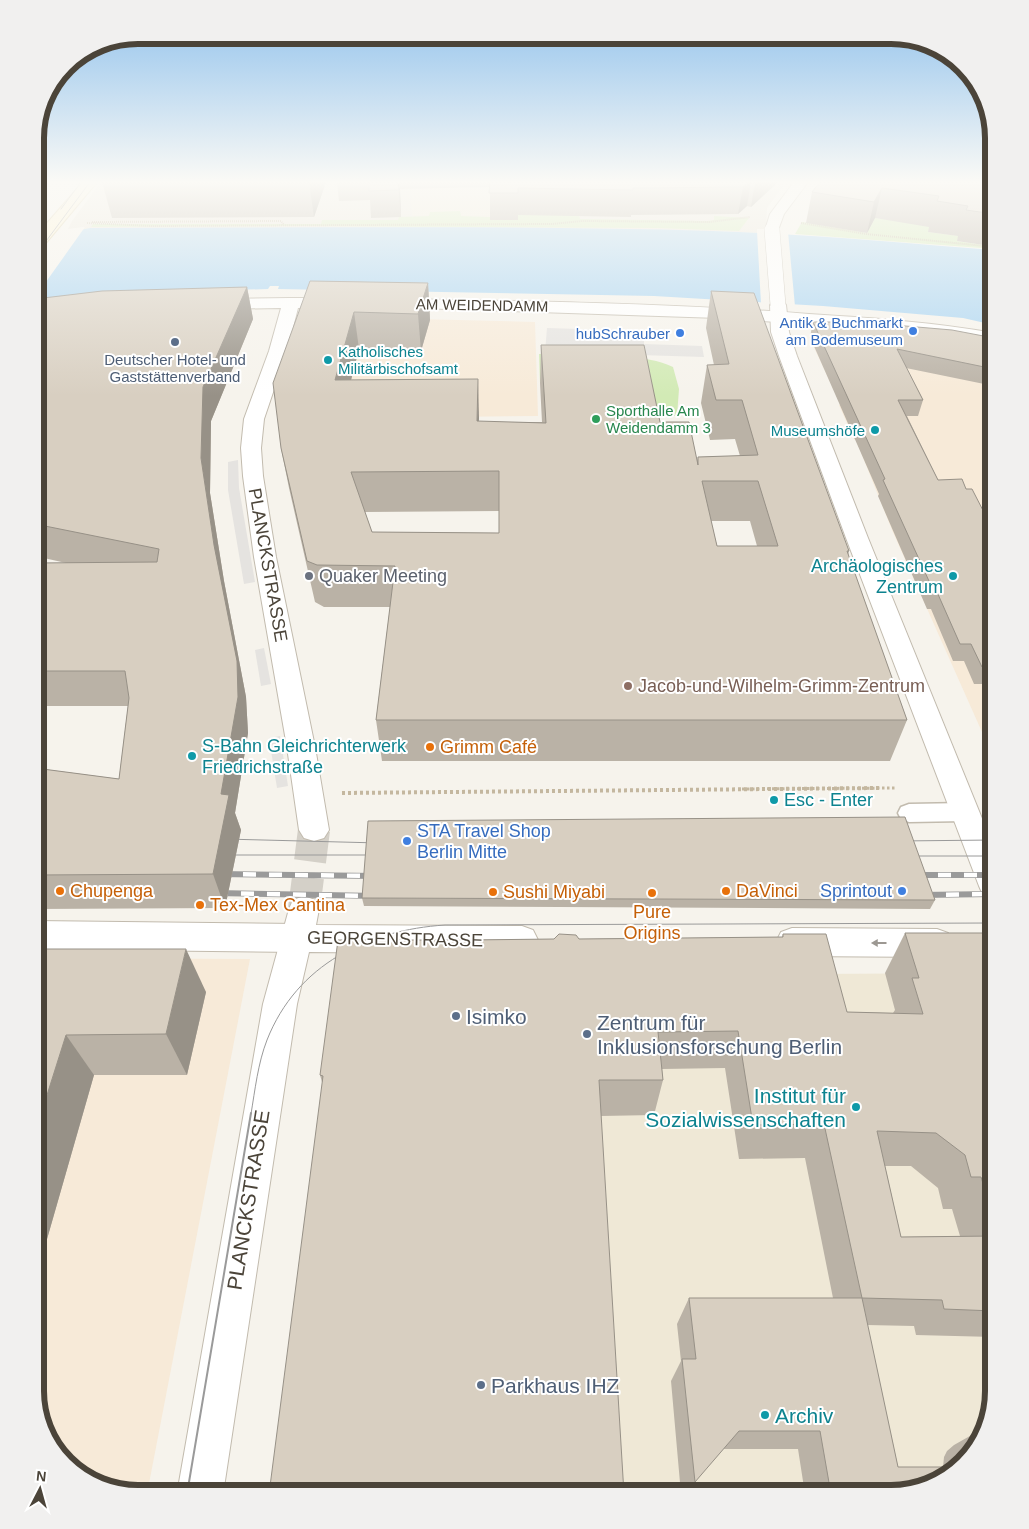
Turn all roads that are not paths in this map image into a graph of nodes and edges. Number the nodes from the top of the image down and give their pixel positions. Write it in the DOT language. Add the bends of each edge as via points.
graph roads {
  1 [pos="774,253"];
  2 [pos="291,303"];
  3 [pos="193,304"];
  4 [pos="357,304"];
  5 [pos="376,304"];
  6 [pos="779,310"];
  7 [pos="985,337"];
  8 [pos="964,812"];
  9 [pos="910,813"];
  10 [pos="314,830"];
  11 [pos="985,864"];
  12 [pos="301,923"];
  13 [pos="44,935"];
  14 [pos="550,940"];
  15 [pos="767,942"];
  16 [pos="962,944"];
  17 [pos="201,1485"];
  1 -- 6 [label="street, bridge"];
  2 -- 3 [label="street"];
  2 -- 4 [label="street"];
  2 -- 10 [label="street, PLANCKSTRASSE" via="278,352 254,419 252,476"];
  5 -- 6 [label="street, AM WEIDENDAMM"];
  6 -- 7 [label="street, AM WEIDENDAMM"];
  6 -- 8 [label="street" via="780,332 788,356"];
  8 -- 9 [label="lane"];
  8 -- 11 [label="street"];
  12 -- 13 [label="street, GEORGENSTRASSE"];
  12 -- 14 [label="street, GEORGENSTRASSE"];
  12 -- 17 [label="street, PLANCKSTRASSE" via="280,1004"];
  16 -- 15 [label="street, one-way"];
}
